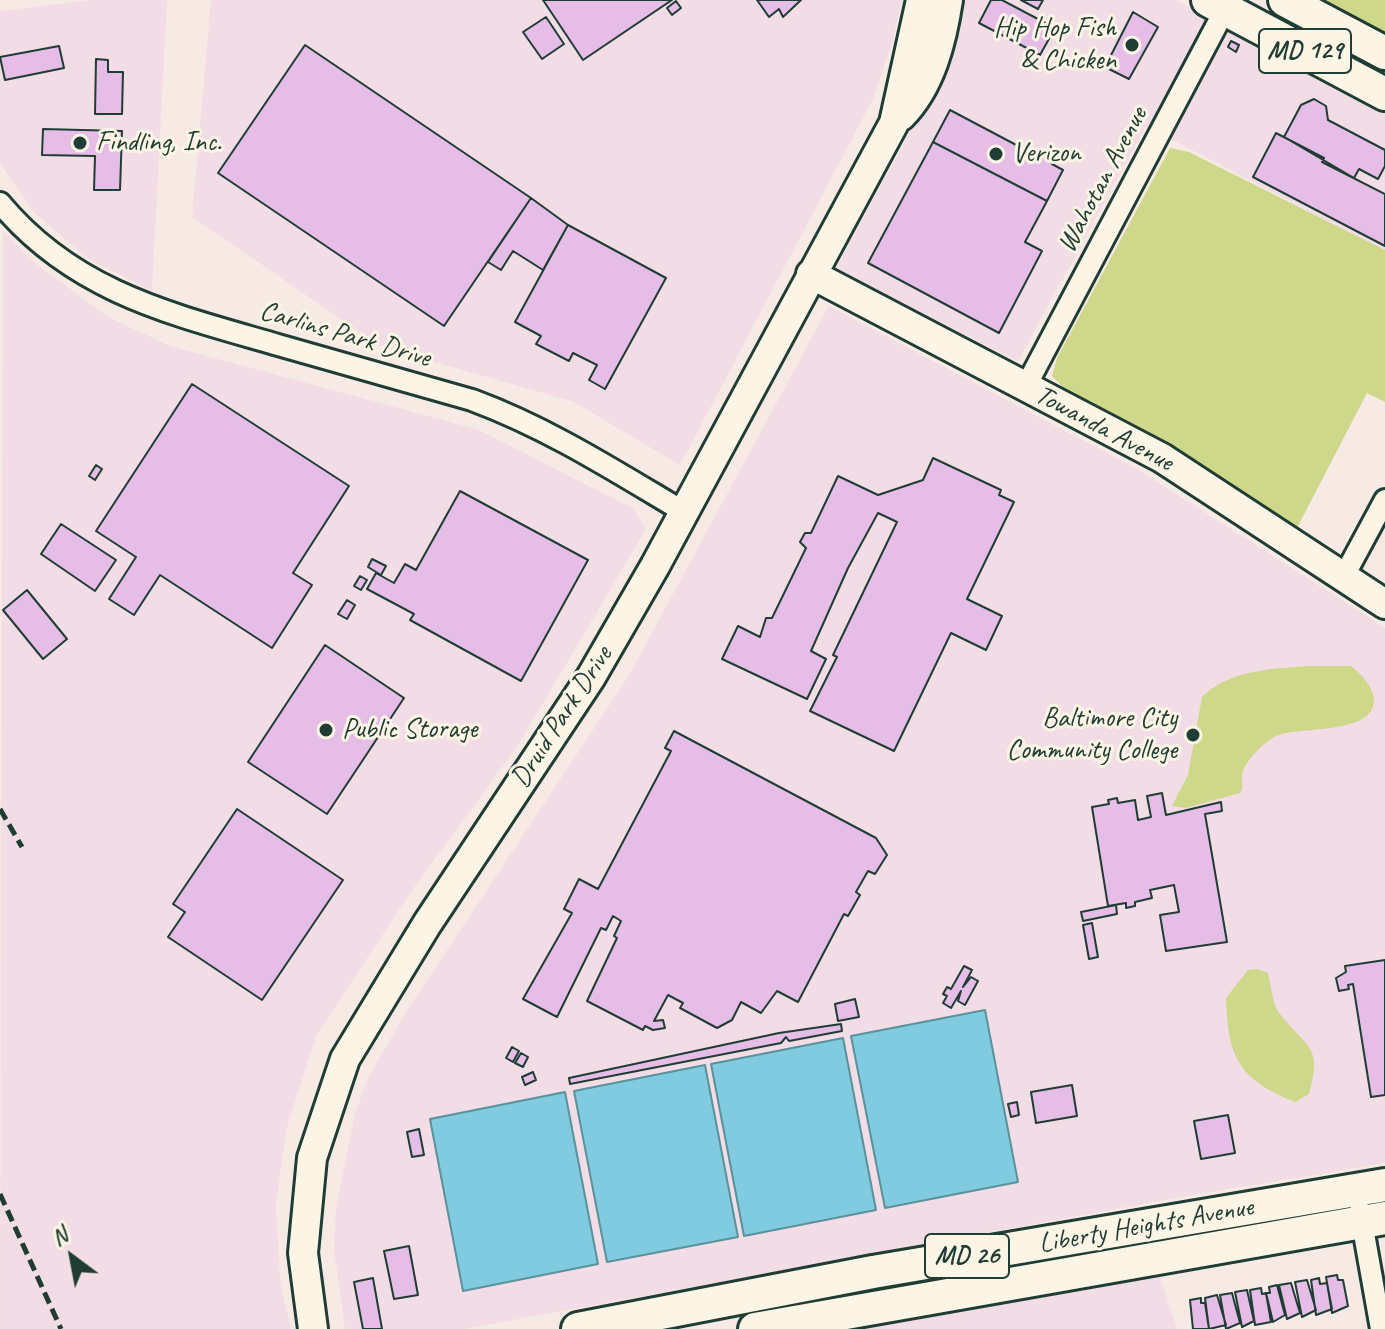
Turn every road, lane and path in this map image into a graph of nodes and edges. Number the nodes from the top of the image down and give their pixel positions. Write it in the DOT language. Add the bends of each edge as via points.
graph roads {
  1 [pos="921,0"];
  2 [pos="948,0"];
  3 [pos="1285,0"];
  4 [pos="1221,3"];
  5 [pos="1385,53"];
  6 [pos="1385,94"];
  7 [pos="894,123"];
  8 [pos="0,203"];
  9 [pos="811,274"];
  10 [pos="1026,386"];
  11 [pos="1385,500"];
  12 [pos="684,512"];
  13 [pos="1344,576"];
  14 [pos="1385,604"];
  15 [pos="1371,1188"];
  16 [pos="1374,1220"];
  17 [pos="313,1329"];
  18 [pos="578,1329"];
  19 [pos="755,1329"];
  20 [pos="1381,1329"];
  1 -- 7 [label="main road, Druid Park Drive"];
  2 -- 7 [label="main road, Druid Park Drive" via="931,68 913,104"];
  3 -- 5 [label="main road, MD 129"];
  4 -- 6 [label="main road, MD 129"];
  4 -- 10 [label="street, Wahotan Avenue"];
  7 -- 9 [label="main road, Druid Park Drive"];
  8 -- 12 [label="street, Carlins Park Drive" via="24,232 91,281 181,317 512,415"];
  9 -- 10 [label="main road, Towanda Avenue"];
  9 -- 12 [label="main road, Druid Park Drive"];
  10 -- 13 [label="main road, Towanda Avenue" via="1162,458"];
  11 -- 13 [label="street"];
  12 -- 17 [label="main road, Druid Park Drive" via="591,677 435,911 345,1059 312,1158 303,1253"];
  13 -- 14 [label="main road, Towanda Avenue"];
  15 -- 16 [label="street"];
  15 -- 18 [label="main road, Liberty Heights Avenue / MD 26" via="873,1272"];
  16 -- 19 [label="main road, Liberty Heights Avenue / MD 26"];
  16 -- 20 [label="street"];
}
